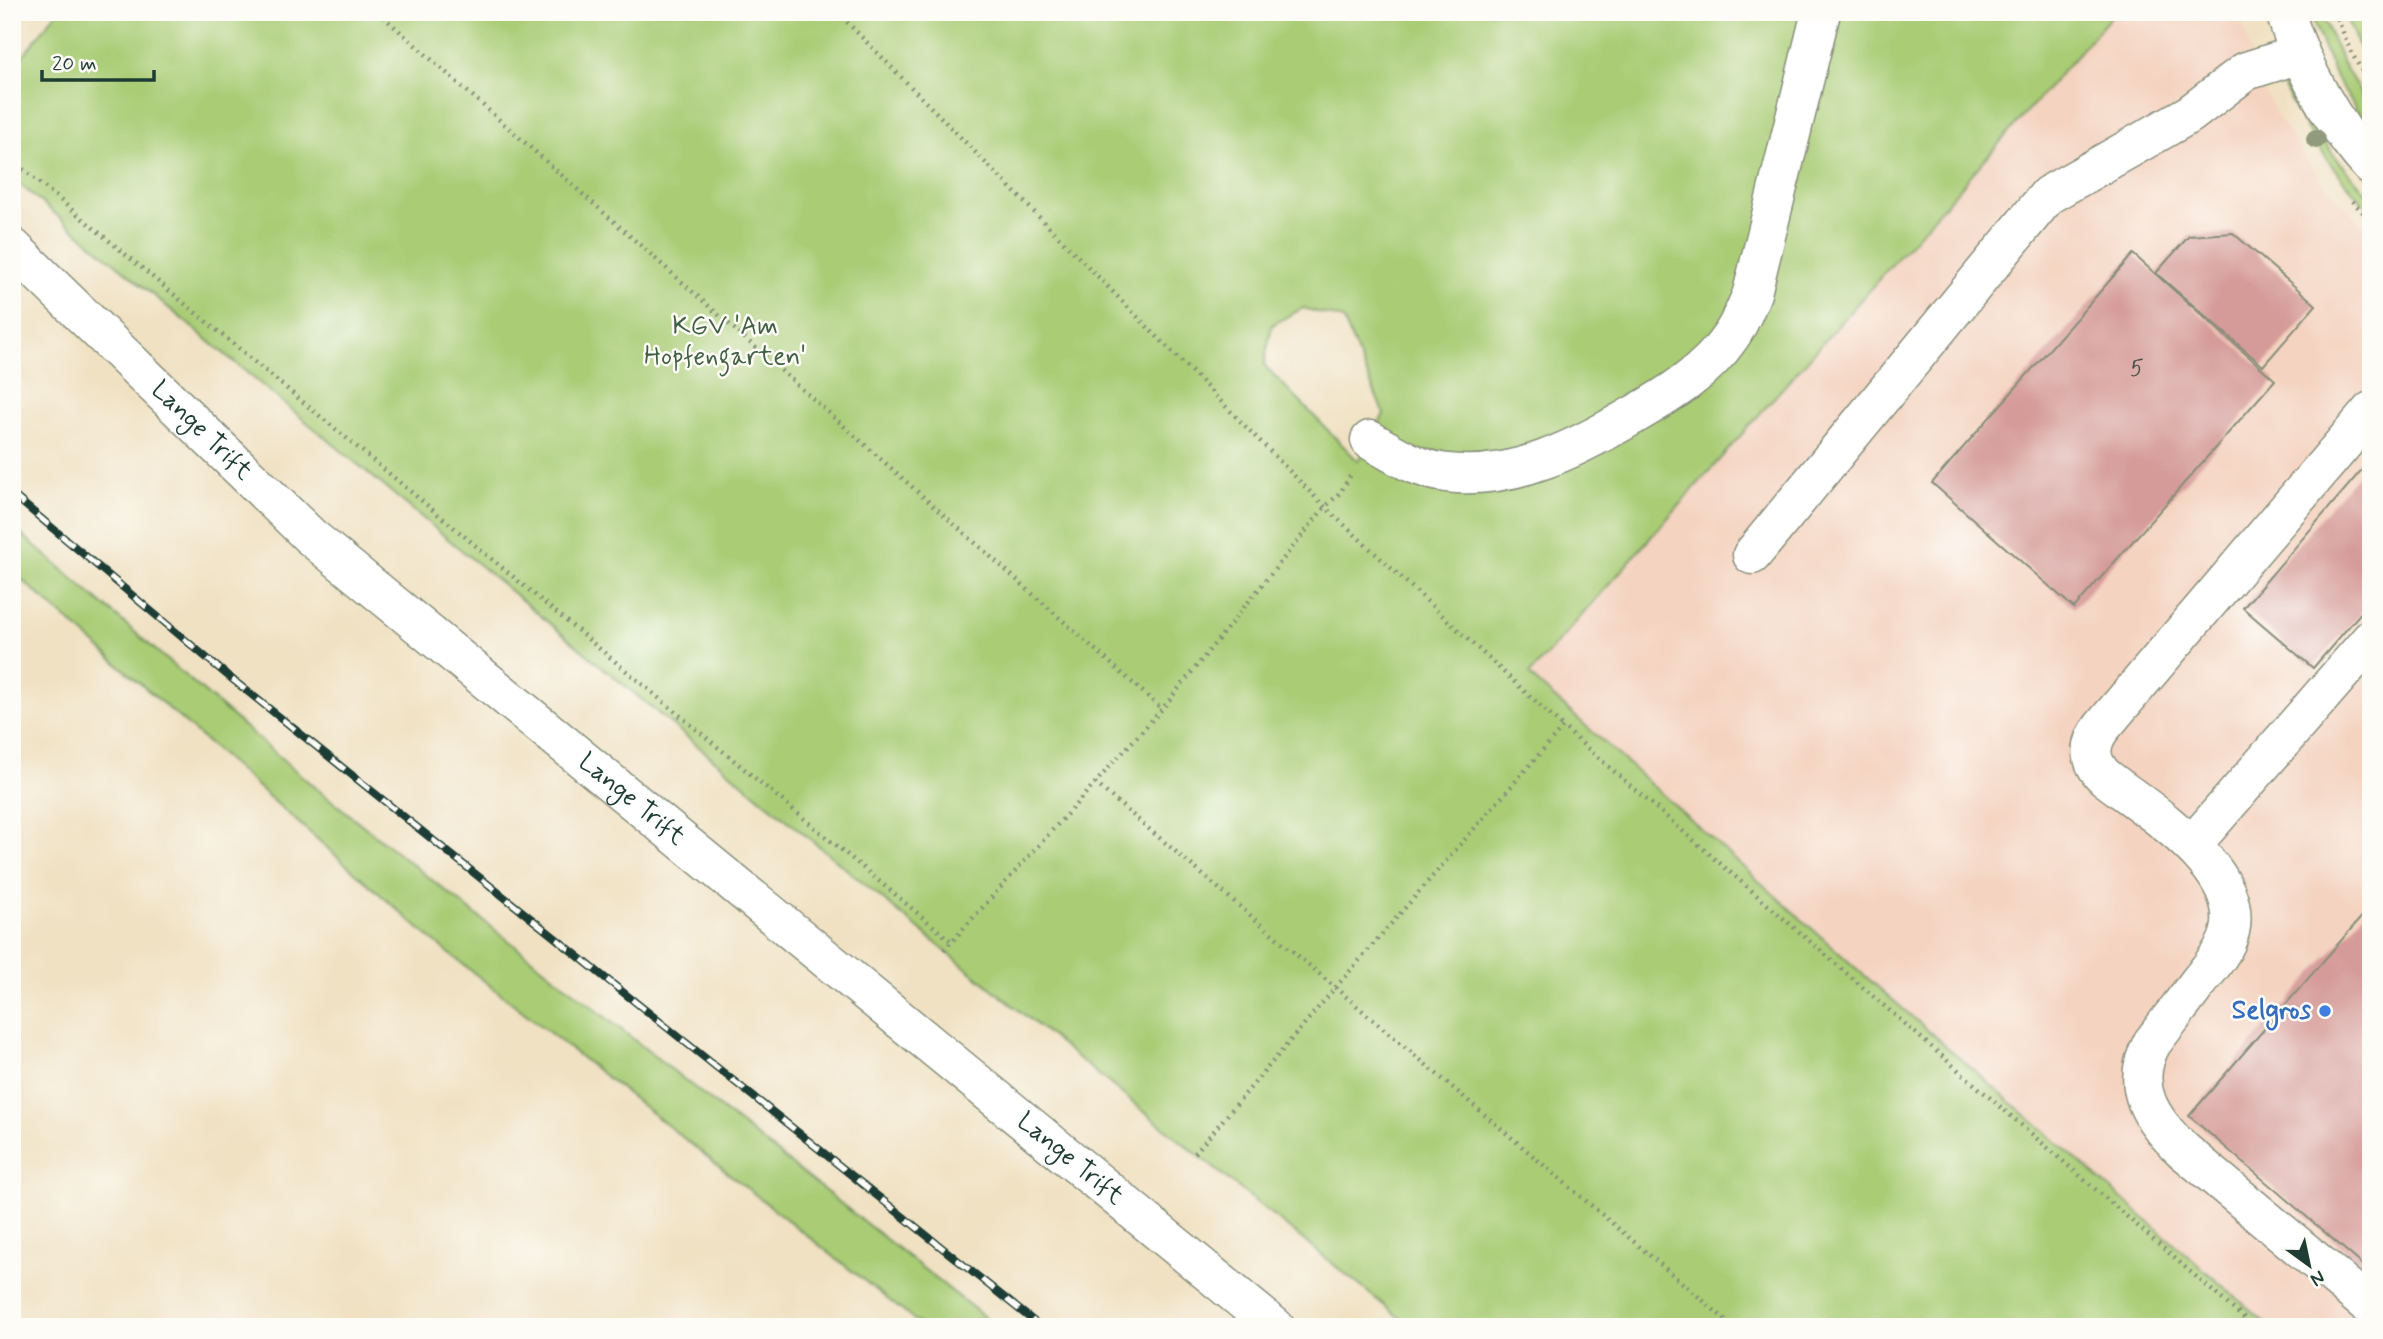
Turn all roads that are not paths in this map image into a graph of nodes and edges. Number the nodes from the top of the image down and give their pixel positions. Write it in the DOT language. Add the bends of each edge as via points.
graph roads {
  1 [pos="1821,12"];
  2 [pos="2286,12"];
  3 [pos="2300,54"];
  4 [pos="2371,166"];
  5 [pos="12,247"];
  6 [pos="2371,411"];
  7 [pos="1370,440"];
  8 [pos="1752,555"];
  9 [pos="2371,639"];
  10 [pos="2192,845"];
  11 [pos="2371,1307"];
  12 [pos="1275,1327"];
  1 -- 7 [label="street" via="1752,293 1731,337 1701,370 1600,434 1541,461 1510,469 1445,473 1406,461"];
  2 -- 3 [label="street"];
  3 -- 4 [label="street" via="2328,107"];
  3 -- 8 [label="street" via="2246,71 2190,114 2048,195"];
  5 -- 12 [label="street, Lange Trift" via="310,536"];
  6 -- 10 [label="street" via="2094,738 2093,759 2101,773"];
  9 -- 10 [label="street"];
  10 -- 11 [label="street" via="2220,880 2229,906 2230,929 2213,963 2146,1054 2142,1075 2148,1108 2184,1151"];
}
